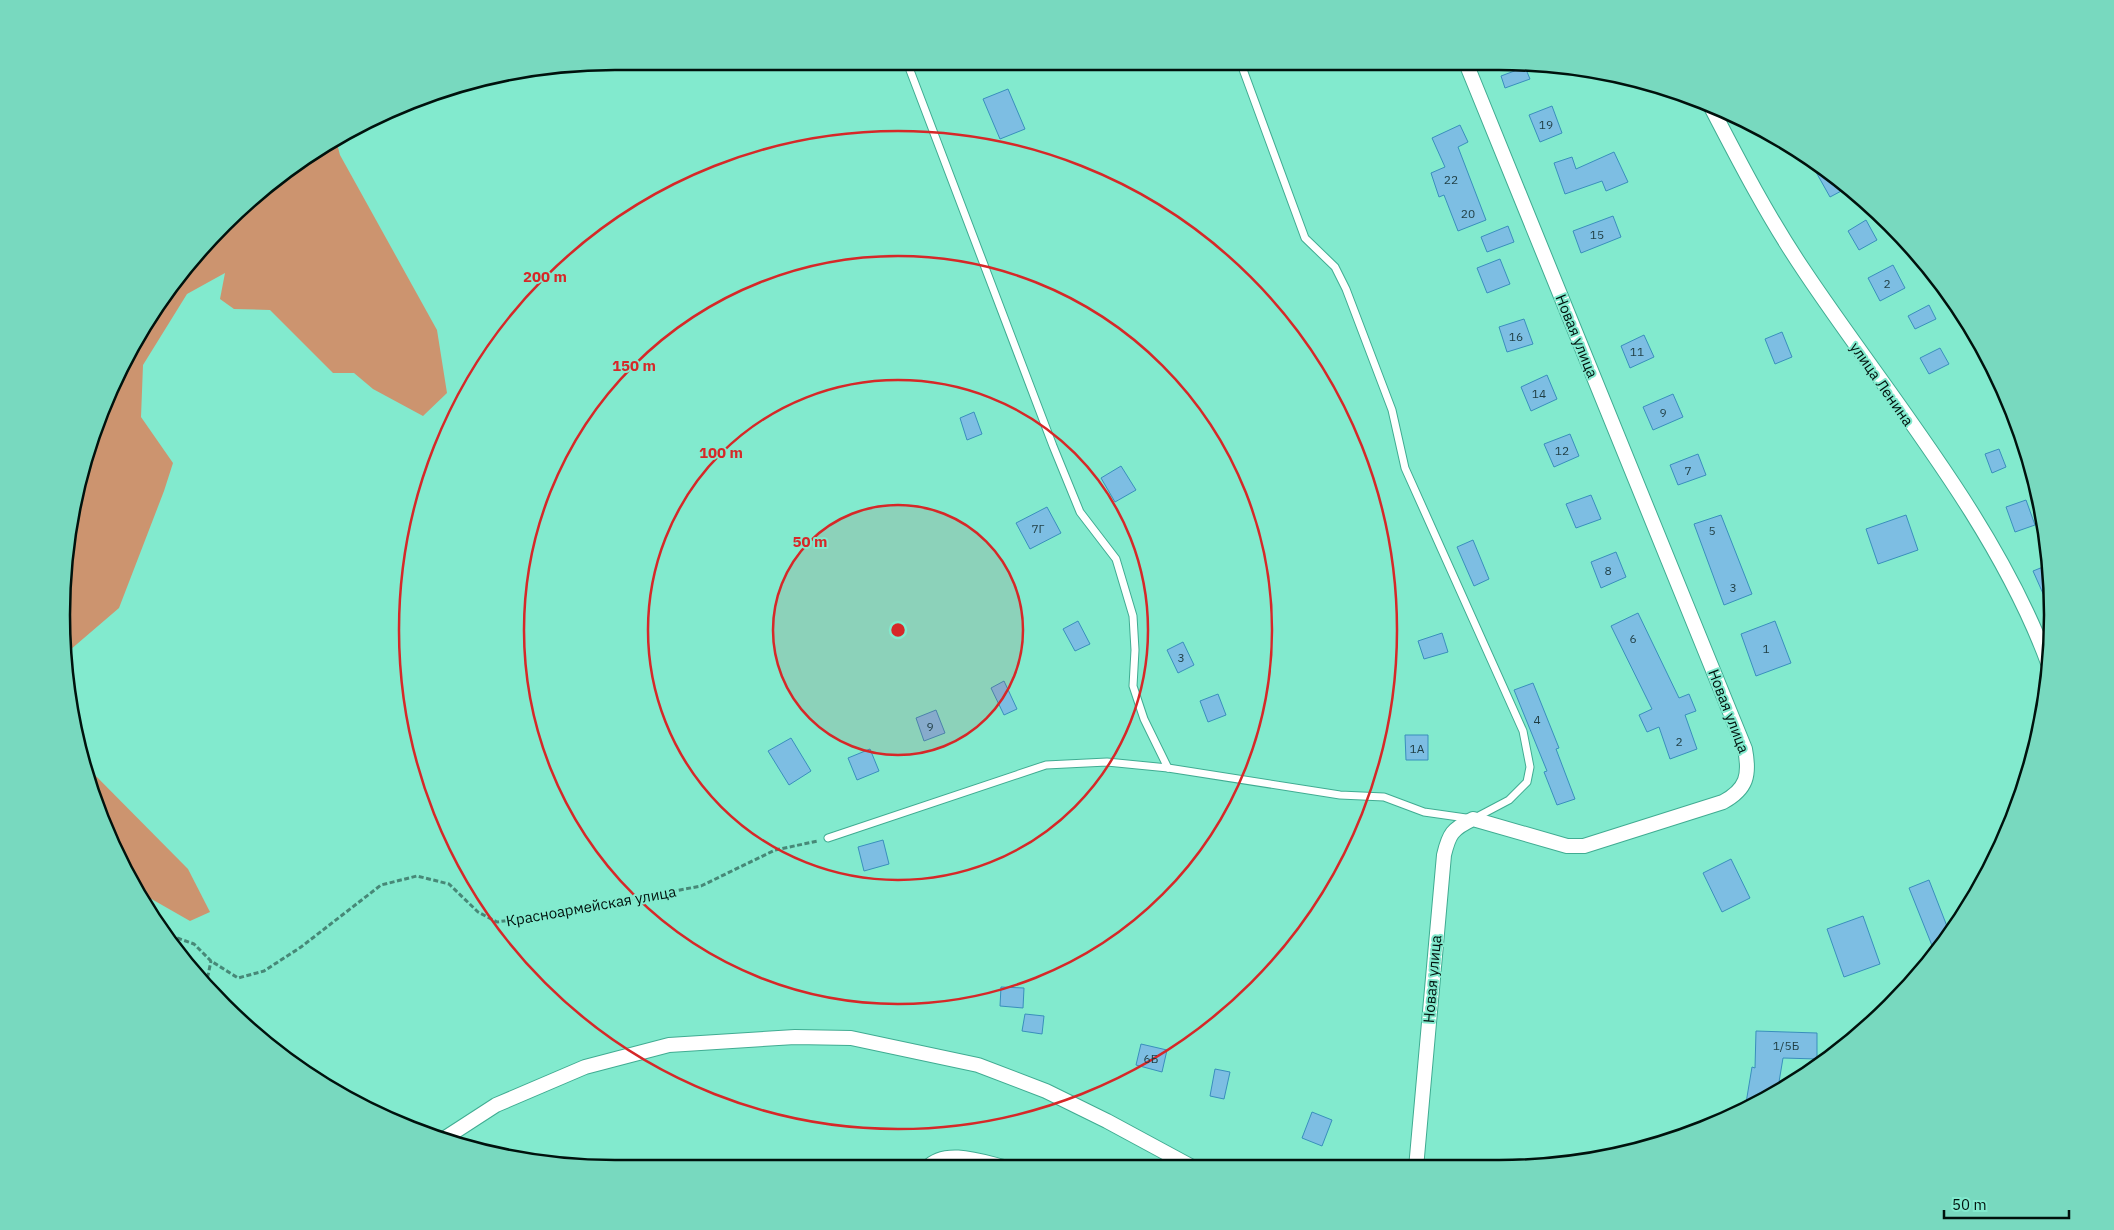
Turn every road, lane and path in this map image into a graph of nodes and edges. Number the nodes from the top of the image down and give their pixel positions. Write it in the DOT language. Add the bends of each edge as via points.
graph roads {
  1 [pos="910,70"];
  2 [pos="1242,70"];
  3 [pos="1469,70"];
  4 [pos="1715,114"];
  5 [pos="2043,649"];
  6 [pos="1168,768"];
  7 [pos="1473,820"];
  8 [pos="828,838"];
  9 [pos="176,938"];
  10 [pos="211,961"];
  11 [pos="208,977"];
  12 [pos="451,1134"];
  13 [pos="941,1160"];
  14 [pos="971,1160"];
  15 [pos="1179,1160"];
  16 [pos="1417,1160"];
  1 -- 6 [label="lane" via="1080,512 1116,559 1133,616 1133,686 1144,719"];
  2 -- 7 [label="lane" via="1306,238 1335,267 1346,289 1392,410 1405,468 1523,731 1530,767 1527,782 1509,800"];
  3 -- 7 [label="street, Новая улица" via="1745,749 1749,769 1738,794 1723,802 1584,846 1567,846"];
  4 -- 5 [label="street, улица Ленина" via="1754,190 1804,270 2003,563"];
  6 -- 7 [label="lane" via="1340,795 1384,797 1424,812"];
  6 -- 8 [label="lane" via="1107,762 1046,765"];
  7 -- 16 [label="street, Новая улица" via="1448,836 1444,855"];
  8 -- 10 [label="path, Красноармейская улица" via="775,850 702,886 497,922 478,912 450,884 417,876 381,885 301,947 264,971 238,978"];
  9 -- 10 [label="path, Красноармейская улица" via="194,944"];
  10 -- 11 [label="path"];
  12 -- 15 [label="street" via="496,1105 585,1067 669,1045 795,1037 851,1038 978,1065 1055,1096"];
  13 -- 14 [label="street" via="957,1157"];
}
